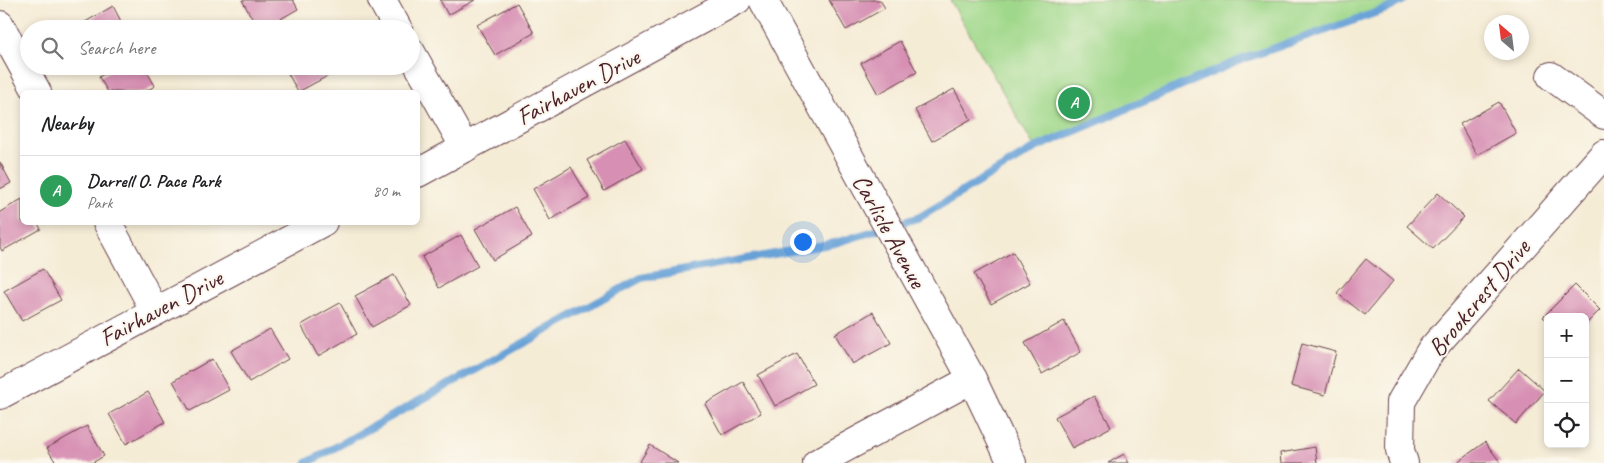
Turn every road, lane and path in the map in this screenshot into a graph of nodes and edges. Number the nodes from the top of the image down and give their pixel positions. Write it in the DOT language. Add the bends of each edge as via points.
graph roads {
  1 [pos="382,0"];
  2 [pos="737,0"];
  3 [pos="763,0"];
  4 [pos="393,20"];
  5 [pos="0,24"];
  6 [pos="20,61"];
  7 [pos="420,68"];
  8 [pos="28,75"];
  9 [pos="1551,76"];
  10 [pos="36,90"];
  11 [pos="1604,115"];
  12 [pos="464,148"];
  13 [pos="1604,154"];
  14 [pos="420,172"];
  15 [pos="109,225"];
  16 [pos="317,225"];
  17 [pos="155,311"];
  18 [pos="972,379"];
  19 [pos="0,395"];
  20 [pos="817,463"];
  21 [pos="1012,463"];
  22 [pos="1404,463"];
  1 -- 4 [label="street"];
  2 -- 12 [label="street, Fairhaven Drive"];
  3 -- 18 [label="street, Carlisle Avenue"];
  5 -- 6 [label="street"];
  7 -- 12 [label="street"];
  8 -- 10 [label="street"];
  9 -- 11 [label="street"];
  12 -- 14 [label="street, Fairhaven Drive"];
  13 -- 22 [label="street, Brookcrest Drive" via="1432,350 1401,402 1400,450"];
  15 -- 17 [label="street"];
  16 -- 17 [label="street, Fairhaven Drive"];
  17 -- 19 [label="street, Fairhaven Drive"];
  18 -- 20 [label="street"];
  18 -- 21 [label="street, Carlisle Avenue"];
}
